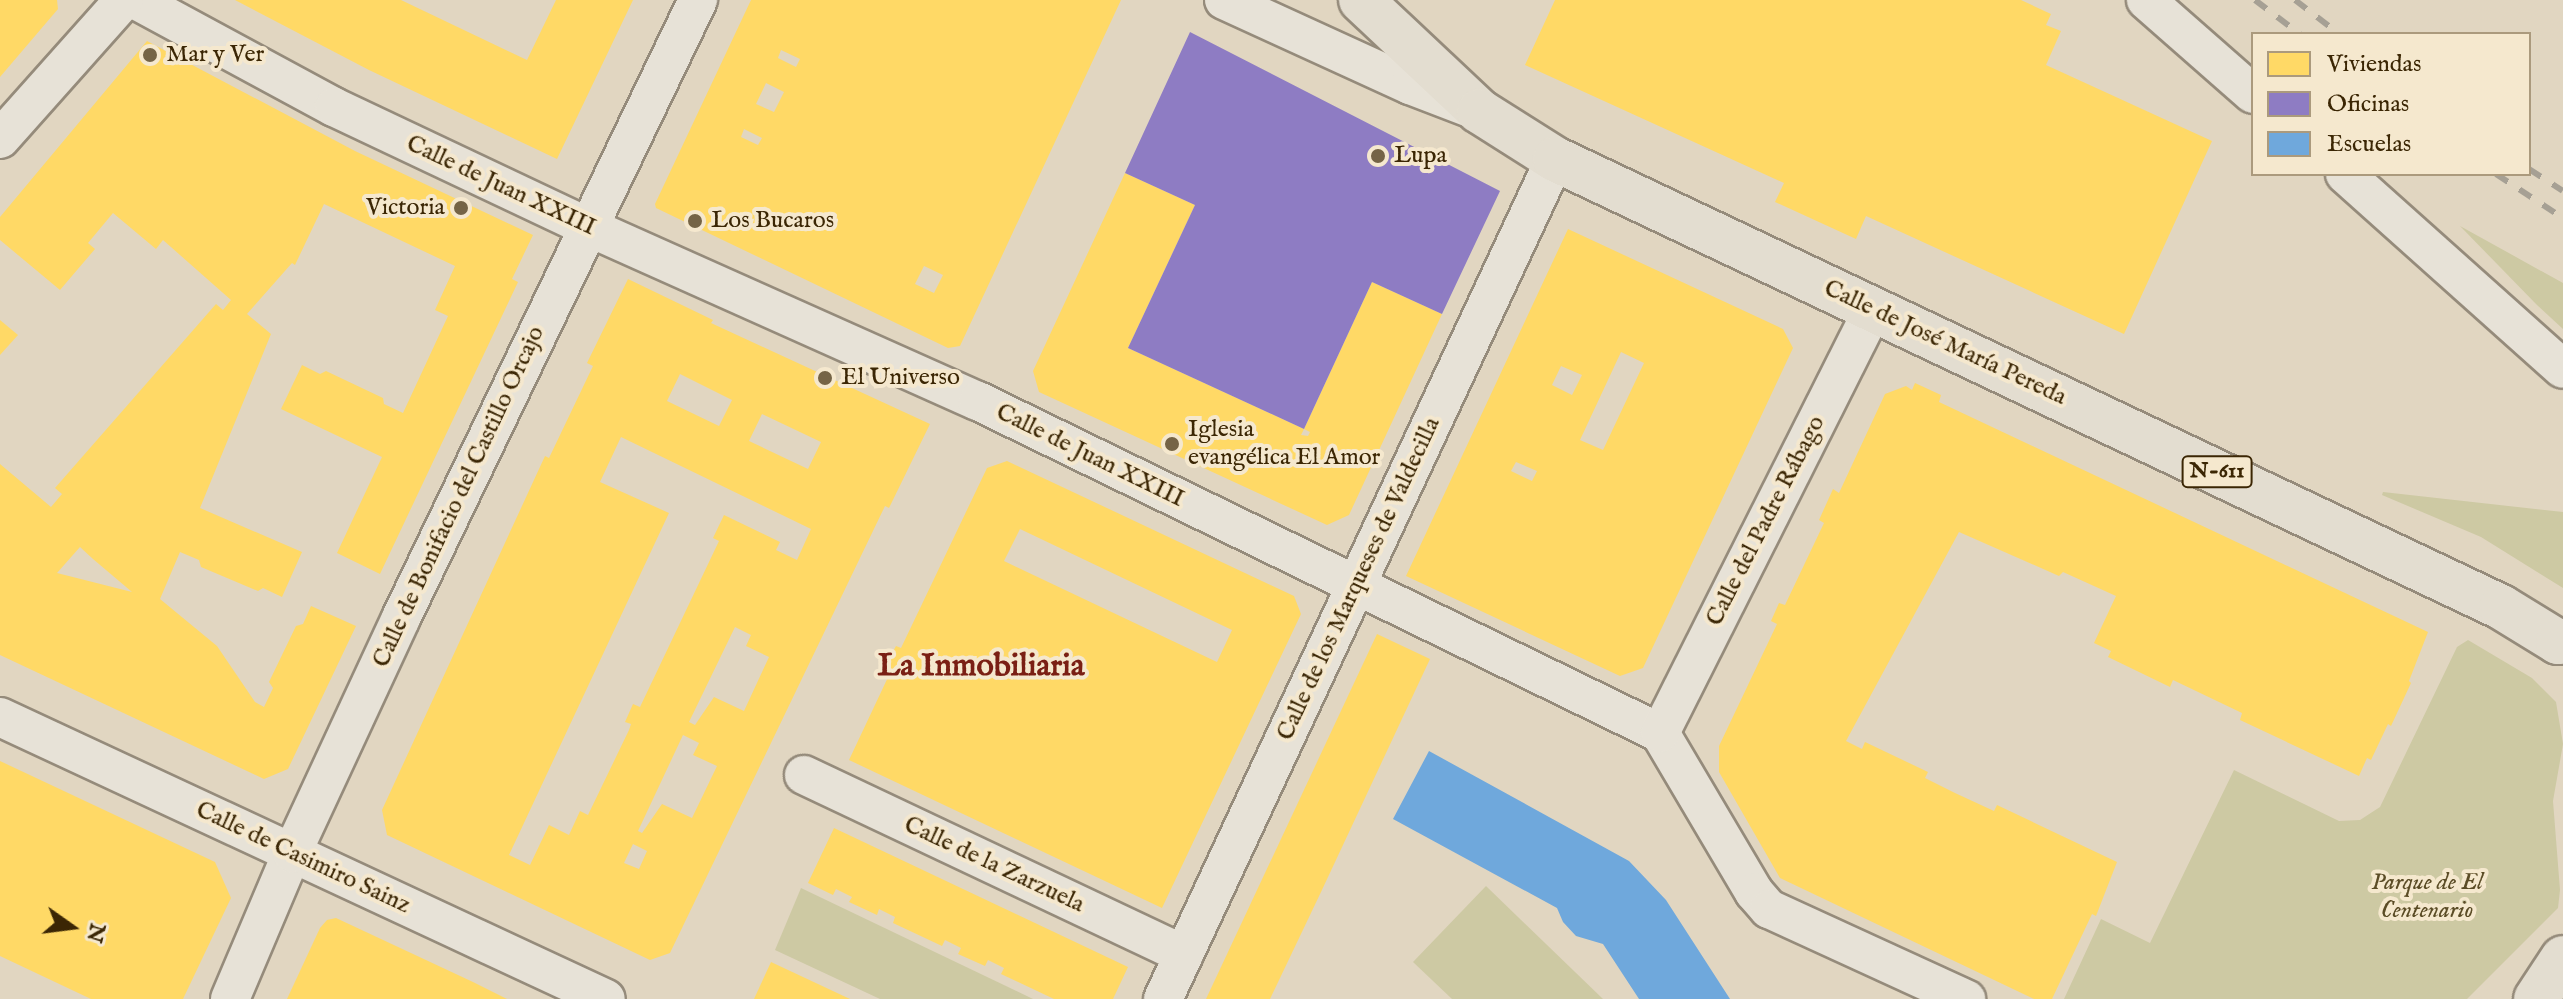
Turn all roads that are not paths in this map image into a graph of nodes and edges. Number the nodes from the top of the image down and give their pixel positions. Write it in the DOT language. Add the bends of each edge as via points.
graph roads {
  1 [pos="124,0"];
  2 [pos="136,0"];
  3 [pos="698,0"];
  4 [pos="1224,0"];
  5 [pos="1361,0"];
  6 [pos="2146,0"];
  7 [pos="2251,92"];
  8 [pos="1479,111"];
  9 [pos="0,139"];
  10 [pos="1555,159"];
  11 [pos="2347,176"];
  12 [pos="586,226"];
  13 [pos="1873,309"];
  14 [pos="2563,369"];
  15 [pos="1355,587"];
  16 [pos="2561,648"];
  17 [pos="0,717"];
  18 [pos="1660,733"];
  19 [pos="804,775"];
  20 [pos="292,853"];
  21 [pos="1184,955"];
  22 [pos="2563,958"];
  23 [pos="2563,992"];
  24 [pos="230,999"];
  25 [pos="606,999"];
  26 [pos="1163,999"];
  27 [pos="1966,999"];
  28 [pos="2536,999"];
  29 [pos="2543,999"];
  1 -- 9 [label="street"];
  2 -- 12 [label="street, Calle de Juan XXIII" via="334,107"];
  3 -- 12 [label="street, Calle de Bonifacio del Castillo Orcajo"];
  4 -- 8 [label="street"];
  5 -- 8 [label="main road, Calle de José María Pereda / N-611"];
  6 -- 7 [label="street"];
  8 -- 10 [label="main road, Calle de José María Pereda / N-611"];
  10 -- 13 [label="main road, Calle de José María Pereda / N-611"];
  10 -- 15 [label="street, Calle de los Marqueses de Valdecilla"];
  11 -- 14 [label="street"];
  12 -- 15 [label="street, Calle de Juan XXIII" via="978,401"];
  12 -- 20 [label="street, Calle de Bonifacio del Castillo Orcajo"];
  13 -- 16 [label="main road, Calle de José María Pereda / N-611" via="2501,607"];
  13 -- 18 [label="street, Calle del Padre Rábago"];
  15 -- 18 [label="street, Calle de Juan XXIII"];
  15 -- 21 [label="street, Calle de los Marqueses de Valdecilla"];
  17 -- 20 [label="street, Calle de Casimiro Sainz"];
  18 -- 27 [label="street" via="1769,909"];
  19 -- 21 [label="street, Calle de la Zarzuela"];
  20 -- 24 [label="street, Calle de Bonifacio del Castillo Orcajo"];
  20 -- 25 [label="street, Calle de Casimiro Sainz"];
  21 -- 26 [label="street, Calle de los Marqueses de Valdecilla"];
  22 -- 28 [label="main road"];
  23 -- 29 [label="main road"];
}
